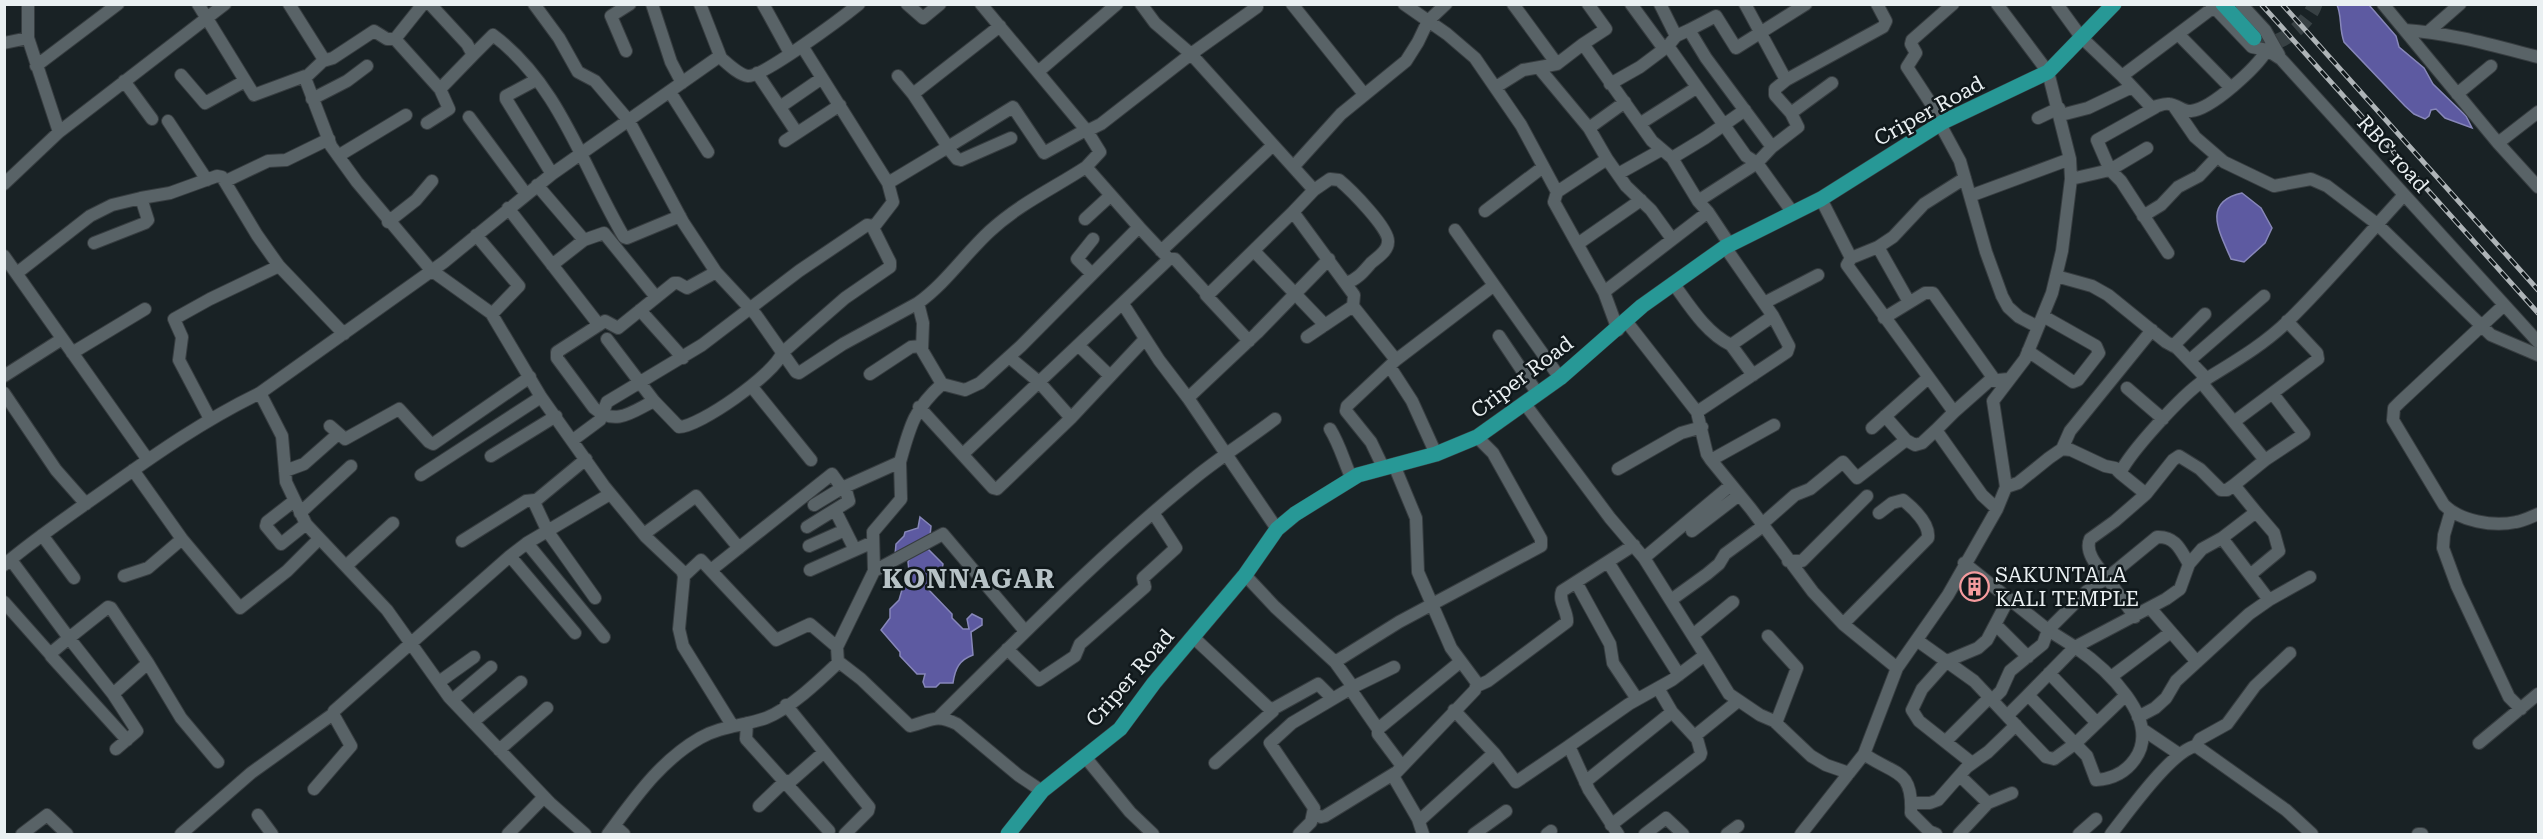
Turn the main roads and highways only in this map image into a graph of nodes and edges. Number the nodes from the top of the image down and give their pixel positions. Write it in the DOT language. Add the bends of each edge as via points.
graph roads {
  1 [pos="2114,4"];
  2 [pos="2216,5"];
  3 [pos="2254,38"];
  4 [pos="1008,834"];
  1 -- 4 [label="main road, Criper Road" via="2048,72 1942,123 1821,199 1727,246 1673,283 1560,378 1477,436 1436,454 1352,479 1295,514 1277,529 1245,575 1120,729 1042,791"];
  2 -- 3 [label="main road"];
}
